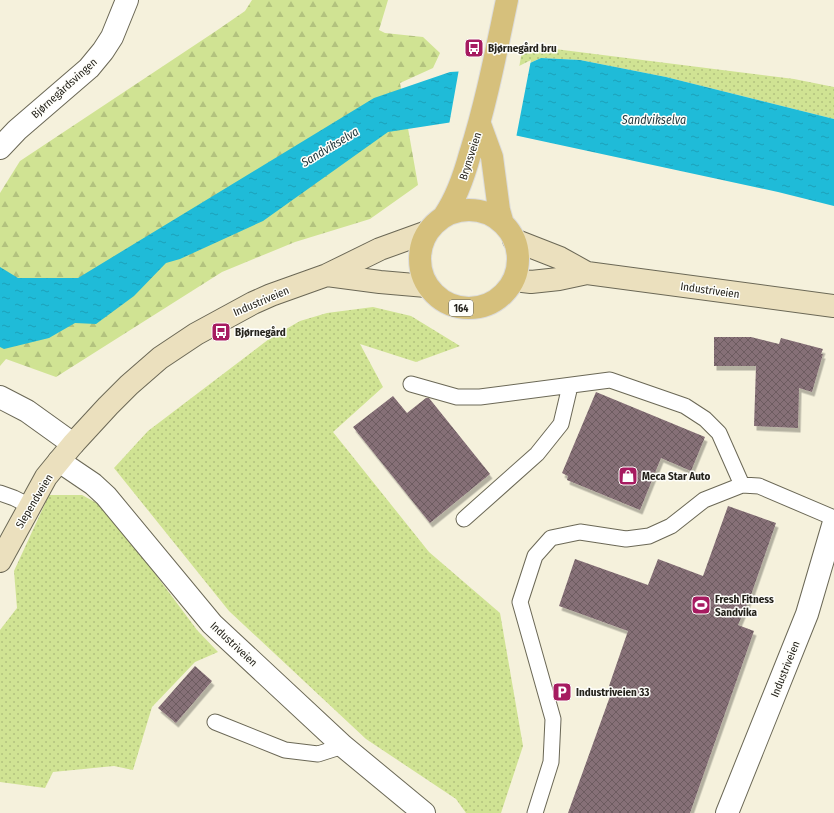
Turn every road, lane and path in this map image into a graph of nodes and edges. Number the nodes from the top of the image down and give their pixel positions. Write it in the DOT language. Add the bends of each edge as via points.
graph roads {
  1 [pos="127,0"];
  2 [pos="507,0"];
  3 [pos="480,124"];
  4 [pos="0,148"];
  5 [pos="444,216"];
  6 [pos="427,232"];
  7 [pos="509,232"];
  8 [pos="587,273"];
  9 [pos="327,276"];
  10 [pos="514,280"];
  11 [pos="426,286"];
  12 [pos="834,306"];
  13 [pos="411,384"];
  14 [pos="570,386"];
  15 [pos="0,397"];
  16 [pos="73,444"];
  17 [pos="59,461"];
  18 [pos="742,485"];
  19 [pos="0,493"];
  20 [pos="30,506"];
  21 [pos="834,518"];
  22 [pos="464,519"];
  23 [pos="834,522"];
  24 [pos="0,561"];
  25 [pos="215,722"];
  26 [pos="343,746"];
  27 [pos="420,812"];
  28 [pos="535,813"];
  29 [pos="727,813"];
  1 -- 4 [label="street, Bjørnegårdsvingen" via="112,38 94,62"];
  2 -- 3 [label="main road, 164"];
  3 -- 5 [label="main road, Brynsveien / 164" via="459,188"];
  3 -- 7 [label="main road, Brynsveien / 164" via="492,157 499,210"];
  5 -- 6 [label="main road, 164"];
  5 -- 7 [label="main road, 164" via="455,211 476,210 496,218"];
  6 -- 9 [label="main road, Industriveien" via="380,249"];
  6 -- 11 [label="main road, 164" via="419,260"];
  7 -- 8 [label="main road, Industriveien"];
  7 -- 10 [label="main road, 164" via="517,250"];
  8 -- 10 [label="main road, Industriveien" via="531,282"];
  8 -- 12 [label="main road, Industriveien"];
  9 -- 11 [label="main road, Industriveien"];
  9 -- 16 [label="main road, Industriveien" via="271,295 196,334 160,358 129,384"];
  10 -- 11 [label="main road, 164" via="497,300 472,309 446,304"];
  13 -- 14 [label="lane" via="457,397 480,397"];
  14 -- 18 [label="lane" via="610,380 685,406 719,432"];
  14 -- 22 [label="lane" via="561,424 537,454"];
  15 -- 16 [label="street" via="32,415"];
  16 -- 17 [label="main road, Slependveien"];
  17 -- 20 [label="main road, Slependveien" via="46,477"];
  17 -- 26 [label="street, Industriveien" via="106,496 212,624"];
  18 -- 21 [label="lane" via="759,486"];
  18 -- 28 [label="lane" via="704,500 671,526 649,536 626,539 580,532 551,538 535,556 520,602 553,719 551,762"];
  19 -- 20 [label="lane"];
  20 -- 24 [label="main road, Slependveien"];
  23 -- 29 [label="street, Industriveien" via="808,614"];
  25 -- 26 [label="lane" via="285,750 318,754"];
  26 -- 27 [label="street, Industriveien"];
}
